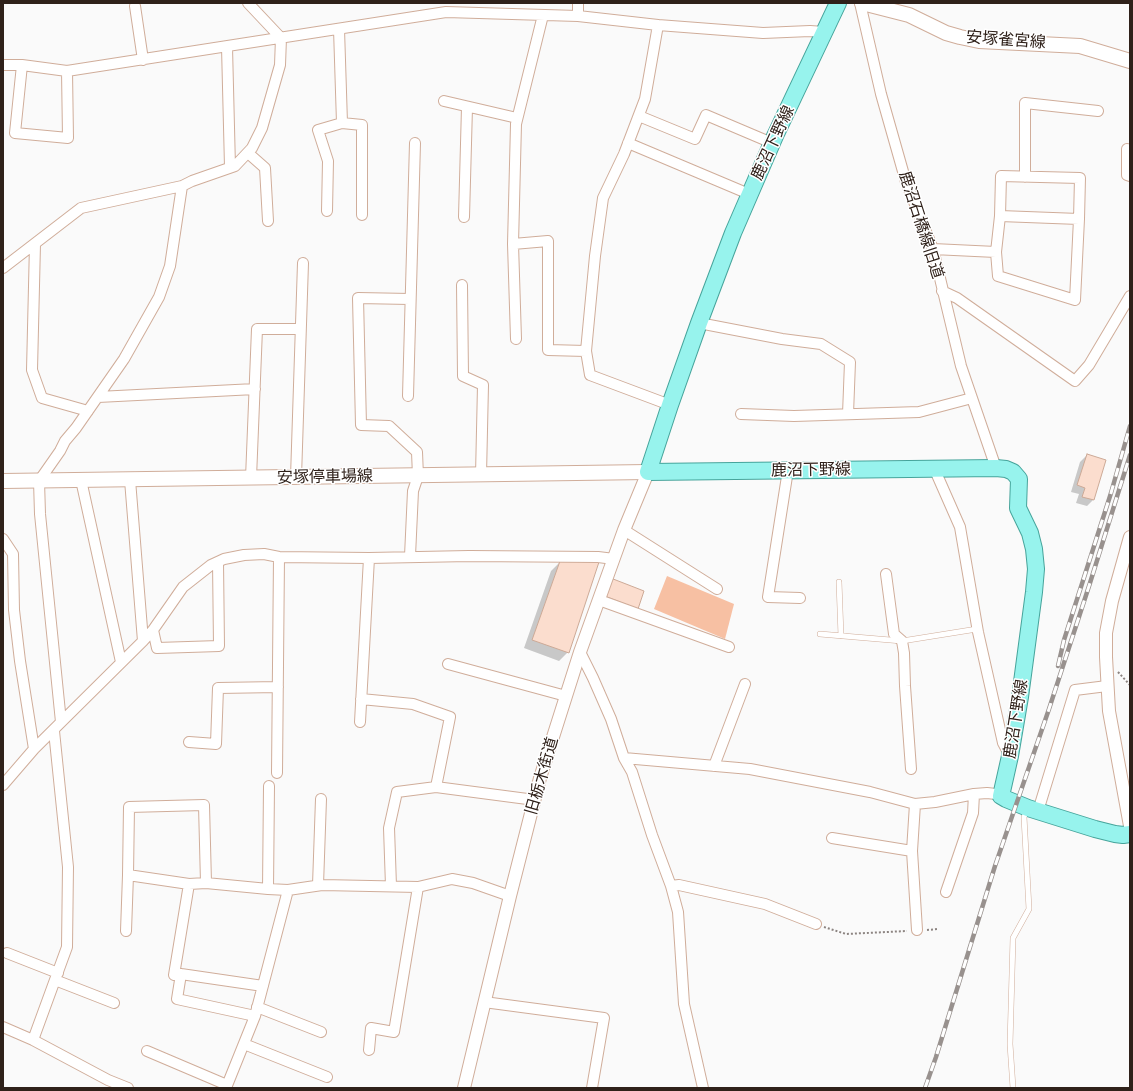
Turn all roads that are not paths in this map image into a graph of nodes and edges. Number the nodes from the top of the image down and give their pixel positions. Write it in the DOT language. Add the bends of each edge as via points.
graph roads {
  1 [pos="248,3"];
  2 [pos="578,3"];
  3 [pos="838,3"];
  4 [pos="861,3"];
  5 [pos="135,6"];
  6 [pos="543,16"];
  7 [pos="578,16"];
  8 [pos="658,25"];
  9 [pos="339,29"];
  10 [pos="824,32"];
  11 [pos="281,38"];
  12 [pos="228,46"];
  13 [pos="143,60"];
  14 [pos="1130,61"];
  15 [pos="3,65"];
  16 [pos="22,66"];
  17 [pos="67,71"];
  18 [pos="444,102"];
  19 [pos="467,107"];
  20 [pos="1098,111"];
  21 [pos="639,116"];
  22 [pos="517,118"];
  23 [pos="342,123"];
  24 [pos="415,143"];
  25 [pos="628,143"];
  26 [pos="772,143"];
  27 [pos="1127,149"];
  28 [pos="248,153"];
  29 [pos="230,167"];
  30 [pos="1130,176"];
  31 [pos="1025,177"];
  32 [pos="182,186"];
  33 [pos="749,194"];
  34 [pos="326,211"];
  35 [pos="362,215"];
  36 [pos="1000,216"];
  37 [pos="464,217"];
  38 [pos="1080,219"];
  39 [pos="268,221"];
  40 [pos="35,244"];
  41 [pos="513,244"];
  42 [pos="933,250"];
  43 [pos="996,252"];
  44 [pos="303,263"];
  45 [pos="3,268"];
  46 [pos="462,285"];
  47 [pos="942,290"];
  48 [pos="1130,296"];
  49 [pos="410,299"];
  50 [pos="699,323"];
  51 [pos="300,329"];
  52 [pos="516,339"];
  53 [pos="586,351"];
  54 [pos="255,389"];
  55 [pos="408,396"];
  56 [pos="98,397"];
  57 [pos="972,398"];
  58 [pos="670,405"];
  59 [pos="88,411"];
  60 [pos="741,414"];
  61 [pos="848,414"];
  62 [pos="934,468"];
  63 [pos="996,468"];
  64 [pos="788,470"];
  65 [pos="648,472"];
  66 [pos="481,475"];
  67 [pos="418,476"];
  68 [pos="296,477"];
  69 [pos="251,478"];
  70 [pos="81,480"];
  71 [pos="130,480"];
  72 [pos="3,481"];
  73 [pos="39,481"];
  74 [pos="624,530"];
  75 [pos="1130,537"];
  76 [pos="3,539"];
  77 [pos="410,556"];
  78 [pos="279,557"];
  79 [pos="368,558"];
  80 [pos="614,559"];
  81 [pos="218,562"];
  82 [pos="886,574"];
  83 [pos="840,582"];
  84 [pos="717,589"];
  85 [pos="800,598"];
  86 [pos="599,600"];
  87 [pos="977,629"];
  88 [pos="153,630"];
  89 [pos="820,634"];
  90 [pos="841,636"];
  91 [pos="143,641"];
  92 [pos="902,641"];
  93 [pos="729,647"];
  94 [pos="580,652"];
  95 [pos="121,662"];
  96 [pos="448,664"];
  97 [pos="745,684"];
  98 [pos="1107,686"];
  99 [pos="278,687"];
  100 [pos="566,696"];
  101 [pos="361,699"];
  102 [pos="61,722"];
  103 [pos="360,722"];
  104 [pos="54,731"];
  105 [pos="189,742"];
  106 [pos="34,749"];
  107 [pos="1010,756"];
  108 [pos="624,758"];
  109 [pos="714,766"];
  110 [pos="911,770"];
  111 [pos="277,773"];
  112 [pos="3,785"];
  113 [pos="269,786"];
  114 [pos="436,787"];
  115 [pos="974,794"];
  116 [pos="1001,796"];
  117 [pos="321,799"];
  118 [pos="535,800"];
  119 [pos="915,804"];
  120 [pos="1033,809"];
  121 [pos="1130,826"];
  122 [pos="1130,834"];
  123 [pos="832,838"];
  124 [pos="912,851"];
  125 [pos="128,875"];
  126 [pos="206,883"];
  127 [pos="189,884"];
  128 [pos="318,885"];
  129 [pos="391,886"];
  130 [pos="418,886"];
  131 [pos="671,886"];
  132 [pos="268,890"];
  133 [pos="288,890"];
  134 [pos="946,892"];
  135 [pos="510,896"];
  136 [pos="816,924"];
  137 [pos="126,930"];
  138 [pos="917,930"];
  139 [pos="8,953"];
  140 [pos="180,974"];
  141 [pos="56,977"];
  142 [pos="263,986"];
  143 [pos="484,1002"];
  144 [pos="114,1003"];
  145 [pos="256,1012"];
  146 [pos="3,1027"];
  147 [pos="321,1032"];
  148 [pos="33,1040"];
  149 [pos="244,1044"];
  150 [pos="369,1050"];
  151 [pos="147,1051"];
  152 [pos="327,1077"];
  153 [pos="107,1084"];
  154 [pos="227,1086"];
  155 [pos="128,1088"];
  156 [pos="464,1088"];
  157 [pos="592,1088"];
  158 [pos="703,1088"];
  159 [pos="1013,1088"];
  1 -- 11 [label="street"];
  2 -- 7 [label="street"];
  3 -- 10 [label="main road, 鹿沼下野線"];
  4 -- 14 [label="main road, 安塚雀宮線" via="909,15 960,37 979,41 1080,46"];
  4 -- 42 [label="street, 鹿沼石橋線旧道" via="881,94 906,182"];
  5 -- 13 [label="street"];
  6 -- 7 [label="street"];
  6 -- 9 [label="street" via="446,12"];
  6 -- 22 [label="street"];
  7 -- 8 [label="street"];
  8 -- 10 [label="street" via="763,33"];
  8 -- 21 [label="street" via="645,99"];
  9 -- 11 [label="street"];
  9 -- 23 [label="street"];
  10 -- 26 [label="main road, 鹿沼下野線"];
  11 -- 12 [label="street"];
  11 -- 28 [label="street" via="280,65 262,128"];
  12 -- 13 [label="street"];
  12 -- 29 [label="street"];
  13 -- 17 [label="street"];
  15 -- 16 [label="street"];
  16 -- 17 [label="street"];
  16 -- 17 [label="street" via="15,133 68,138"];
  18 -- 19 [label="street"];
  19 -- 22 [label="street"];
  19 -- 37 [label="street"];
  20 -- 31 [label="street" via="1026,103"];
  21 -- 25 [label="street"];
  21 -- 26 [label="street" via="695,139 706,115"];
  22 -- 41 [label="street"];
  23 -- 34 [label="street" via="318,130 328,161"];
  23 -- 35 [label="street" via="362,125"];
  24 -- 49 [label="street"];
  25 -- 33 [label="street"];
  25 -- 53 [label="street" via="603,198"];
  26 -- 33 [label="main road, 鹿沼下野線"];
  27 -- 30 [label="street" via="1127,175"];
  28 -- 29 [label="street" via="235,166"];
  28 -- 39 [label="street" via="266,168"];
  29 -- 32 [label="street"];
  31 -- 36 [label="street" via="1001,176"];
  31 -- 38 [label="street" via="1080,178"];
  32 -- 40 [label="street" via="81,208"];
  32 -- 56 [label="street" via="170,266 159,297 124,359"];
  33 -- 50 [label="main road, 鹿沼下野線"];
  36 -- 38 [label="street"];
  36 -- 43 [label="street"];
  38 -- 43 [label="street" via="1075,300 998,276"];
  40 -- 45 [label="street"];
  40 -- 59 [label="street" via="32,370 42,398"];
  41 -- 52 [label="street"];
  41 -- 53 [label="street" via="548,241 548,350"];
  42 -- 43 [label="street"];
  42 -- 47 [label="street, 鹿沼石橋線旧道"];
  44 -- 51 [label="street"];
  46 -- 66 [label="street" via="463,376 483,385"];
  47 -- 48 [label="street" via="1075,382 1088,366"];
  47 -- 57 [label="street, 鹿沼石橋線旧道" via="961,366"];
  49 -- 55 [label="street"];
  49 -- 67 [label="street" via="358,298 361,425 389,426 417,452"];
  50 -- 58 [label="main road, 鹿沼下野線"];
  50 -- 61 [label="street" via="821,344 850,362"];
  51 -- 54 [label="street" via="258,329"];
  51 -- 68 [label="street"];
  53 -- 58 [label="street" via="590,375"];
  54 -- 56 [label="street"];
  54 -- 69 [label="street"];
  56 -- 59 [label="street"];
  57 -- 61 [label="street" via="919,412"];
  57 -- 63 [label="street, 鹿沼石橋線旧道"];
  58 -- 65 [label="main road, 鹿沼下野線"];
  59 -- 73 [label="street" via="65,440"];
  60 -- 61 [label="street"];
  62 -- 63 [label="main road, 鹿沼下野線"];
  62 -- 64 [label="main road, 鹿沼下野線"];
  62 -- 87 [label="street" via="960,527"];
  63 -- 107 [label="main road, 鹿沼下野線" via="1013,472 1019,479 1018,508 1030,533 1036,569"];
  64 -- 65 [label="main road, 鹿沼下野線"];
  64 -- 85 [label="street" via="768,596"];
  65 -- 66 [label="main road, 安塚停車場線"];
  65 -- 74 [label="street, 旧栃木街道"];
  66 -- 67 [label="main road, 安塚停車場線"];
  67 -- 68 [label="main road, 安塚停車場線"];
  67 -- 77 [label="street" via="413,491"];
  68 -- 69 [label="main road, 安塚停車場線"];
  69 -- 71 [label="main road, 安塚停車場線"];
  70 -- 71 [label="main road, 安塚停車場線"];
  70 -- 73 [label="main road, 安塚停車場線"];
  70 -- 95 [label="street"];
  71 -- 91 [label="street"];
  72 -- 73 [label="main road, 安塚停車場線"];
  73 -- 102 [label="street" via="40,514"];
  74 -- 80 [label="street, 旧栃木街道"];
  74 -- 84 [label="street"];
  75 -- 98 [label="street" via="1106,633"];
  76 -- 106 [label="street" via="12,554 14,610"];
  77 -- 79 [label="street"];
  77 -- 80 [label="street"];
  78 -- 79 [label="street"];
  78 -- 81 [label="street" via="264,554 244,555"];
  78 -- 99 [label="street"];
  79 -- 101 [label="street"];
  80 -- 86 [label="street, 旧栃木街道"];
  81 -- 88 [label="street" via="210,565 184,587"];
  81 -- 88 [label="street" via="219,646 157,648"];
  82 -- 92 [label="street" via="894,634"];
  83 -- 90 [label="lane"];
  86 -- 93 [label="street"];
  86 -- 94 [label="street, 旧栃木街道"];
  87 -- 92 [label="lane"];
  87 -- 107 [label="street" via="1003,743"];
  88 -- 91 [label="street"];
  89 -- 90 [label="lane"];
  90 -- 92 [label="lane"];
  91 -- 95 [label="street"];
  92 -- 110 [label="street"];
  94 -- 100 [label="street, 旧栃木街道"];
  94 -- 108 [label="street" via="611,719"];
  95 -- 102 [label="street"];
  96 -- 100 [label="street"];
  97 -- 109 [label="street"];
  98 -- 120 [label="street" via="1076,690"];
  98 -- 121 [label="street" via="1109,711"];
  99 -- 105 [label="street" via="218,688 216,744"];
  99 -- 111 [label="street"];
  100 -- 118 [label="street, 旧栃木街道"];
  101 -- 103 [label="street"];
  101 -- 114 [label="street" via="413,704 450,717"];
  102 -- 104 [label="street"];
  104 -- 106 [label="street"];
  104 -- 141 [label="street" via="68,867 67,947"];
  106 -- 112 [label="street"];
  107 -- 116 [label="main road, 鹿沼下野線"];
  108 -- 109 [label="street"];
  108 -- 131 [label="street" via="632,772"];
  109 -- 119 [label="street" via="750,769 870,792"];
  113 -- 132 [label="street"];
  114 -- 118 [label="street"];
  114 -- 129 [label="street" via="396,792 389,828"];
  115 -- 116 [label="street"];
  115 -- 119 [label="street"];
  115 -- 134 [label="street" via="973,812"];
  116 -- 120 [label="main road"];
  117 -- 128 [label="street"];
  118 -- 135 [label="street, 旧栃木街道"];
  119 -- 124 [label="street"];
  120 -- 122 [label="main road" via="1115,834"];
  120 -- 159 [label="lane" via="1024,817 1029,909 1013,938 1010,1044"];
  123 -- 124 [label="street"];
  124 -- 138 [label="street"];
  125 -- 126 [label="street" via="129,807 204,805"];
  125 -- 127 [label="street"];
  125 -- 137 [label="street"];
  126 -- 127 [label="street"];
  126 -- 132 [label="street"];
  127 -- 140 [label="street" via="174,975"];
  128 -- 129 [label="street"];
  128 -- 133 [label="street"];
  129 -- 130 [label="street"];
  130 -- 135 [label="street" via="452,879 473,883"];
  130 -- 150 [label="street" via="394,1032 370,1028"];
  131 -- 136 [label="street" via="679,885 764,904"];
  131 -- 158 [label="street" via="678,912 684,1004"];
  132 -- 133 [label="street"];
  133 -- 142 [label="street"];
  135 -- 143 [label="street, 旧栃木街道"];
  139 -- 141 [label="street"];
  140 -- 142 [label="street"];
  140 -- 145 [label="street" via="177,999"];
  141 -- 144 [label="street"];
  141 -- 148 [label="street"];
  142 -- 145 [label="street"];
  143 -- 156 [label="street, 旧栃木街道"];
  143 -- 157 [label="street" via="604,1018"];
  145 -- 147 [label="street"];
  145 -- 149 [label="street"];
  146 -- 148 [label="street"];
  148 -- 153 [label="street"];
  149 -- 152 [label="street"];
  149 -- 154 [label="street"];
  151 -- 154 [label="street"];
  153 -- 155 [label="street"];
}
